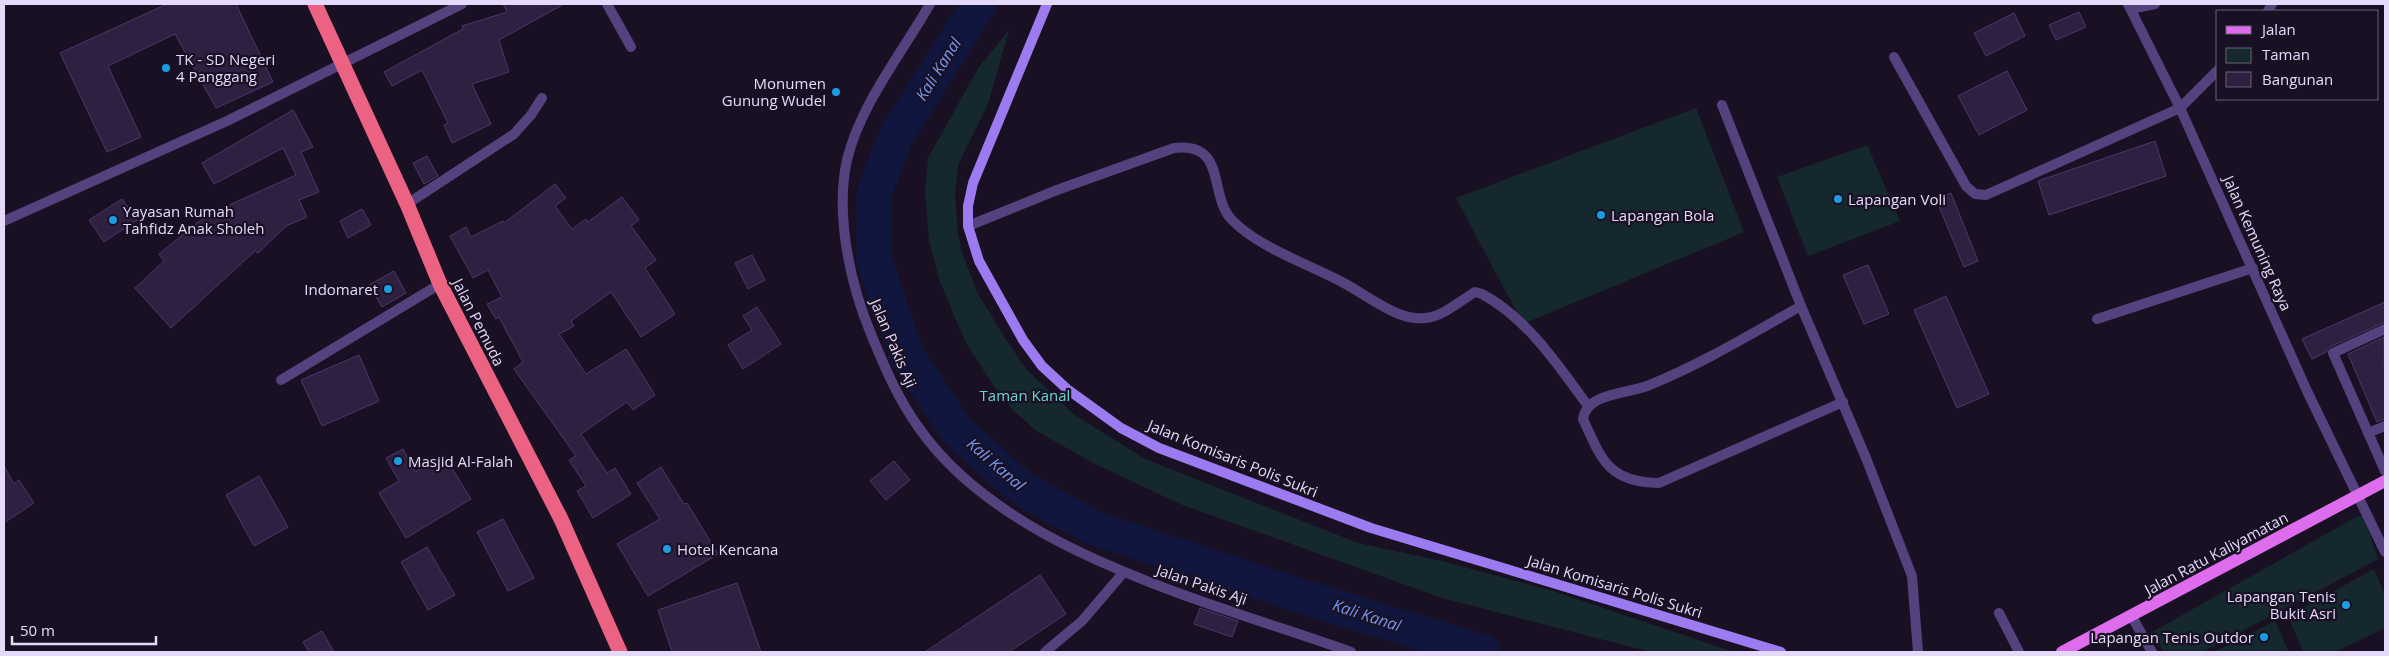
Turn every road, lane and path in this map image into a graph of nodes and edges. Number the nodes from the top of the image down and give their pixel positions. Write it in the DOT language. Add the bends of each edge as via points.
graph roads {
  1 [pos="314,4"];
  2 [pos="462,4"];
  3 [pos="607,4"];
  4 [pos="930,4"];
  5 [pos="1047,4"];
  6 [pos="2155,4"];
  7 [pos="2130,6"];
  8 [pos="631,47"];
  9 [pos="1894,57"];
  10 [pos="342,64"];
  11 [pos="2216,72"];
  12 [pos="542,98"];
  13 [pos="1722,105"];
  14 [pos="2180,108"];
  15 [pos="406,204"];
  16 [pos="4,221"];
  17 [pos="968,226"];
  18 [pos="2253,268"];
  19 [pos="440,284"];
  20 [pos="1801,306"];
  21 [pos="2097,320"];
  22 [pos="2385,329"];
  23 [pos="281,380"];
  24 [pos="1843,402"];
  25 [pos="1588,406"];
  26 [pos="2385,426"];
  27 [pos="2368,433"];
  28 [pos="2385,471"];
  29 [pos="2385,481"];
  30 [pos="2359,496"];
  31 [pos="2385,552"];
  32 [pos="1123,573"];
  33 [pos="1999,613"];
  34 [pos="2132,617"];
  35 [pos="620,652"];
  36 [pos="1045,652"];
  37 [pos="1351,652"];
  38 [pos="1781,652"];
  39 [pos="1918,652"];
  40 [pos="2019,652"];
  41 [pos="2062,652"];
  42 [pos="2152,652"];
  1 -- 10 [label="highway, Jalan Pemuda"];
  2 -- 10 [label="street"];
  3 -- 8 [label="street"];
  4 -- 32 [label="street, Jalan Pakis Aji" via="865,113 847,161 842,210 864,317 890,379 919,428 963,478 1062,543"];
  5 -- 17 [label="main road, Jalan Komisaris Polis Sukri" via="972,183"];
  6 -- 7 [label="street"];
  7 -- 14 [label="street, Jalan Kemuning Raya"];
  9 -- 14 [label="street" via="1966,186 1975,194 1986,195"];
  10 -- 15 [label="highway, Jalan Pemuda"];
  10 -- 16 [label="street" via="227,121"];
  11 -- 14 [label="street"];
  12 -- 15 [label="street" via="532,115 514,134"];
  13 -- 20 [label="street"];
  14 -- 18 [label="street, Jalan Kemuning Raya"];
  15 -- 19 [label="highway, Jalan Pemuda"];
  17 -- 25 [label="street" via="1174,148 1194,148 1211,163 1226,212 1246,232 1388,309 1408,316 1434,317 1475,292 1482,294 1538,341"];
  17 -- 38 [label="main road, Jalan Komisaris Polis Sukri" via="979,262 995,293 1042,366 1096,412 1136,436 1159,448 1371,528"];
  18 -- 21 [label="street"];
  18 -- 30 [label="street, Jalan Kemuning Raya" via="2307,391"];
  19 -- 23 [label="street"];
  19 -- 35 [label="highway, Jalan Pemuda" via="561,519"];
  20 -- 24 [label="street"];
  20 -- 25 [label="street" via="1697,363 1626,393 1598,399"];
  22 -- 27 [label="street" via="2333,353"];
  24 -- 25 [label="street" via="1659,483 1637,482 1622,477 1612,468 1598,451 1583,419"];
  24 -- 39 [label="street" via="1912,576"];
  26 -- 27 [label="street"];
  27 -- 28 [label="street"];
  29 -- 30 [label="main road, Jalan Ratu Kaliyamatan"];
  30 -- 31 [label="street, Jalan Kemuning Raya"];
  30 -- 34 [label="main road, Jalan Ratu Kaliyamatan"];
  32 -- 36 [label="street" via="1082,621"];
  32 -- 37 [label="street, Jalan Pakis Aji"];
  33 -- 40 [label="street"];
  34 -- 41 [label="main road, Jalan Ratu Kaliyamatan"];
  34 -- 42 [label="street"];
}
